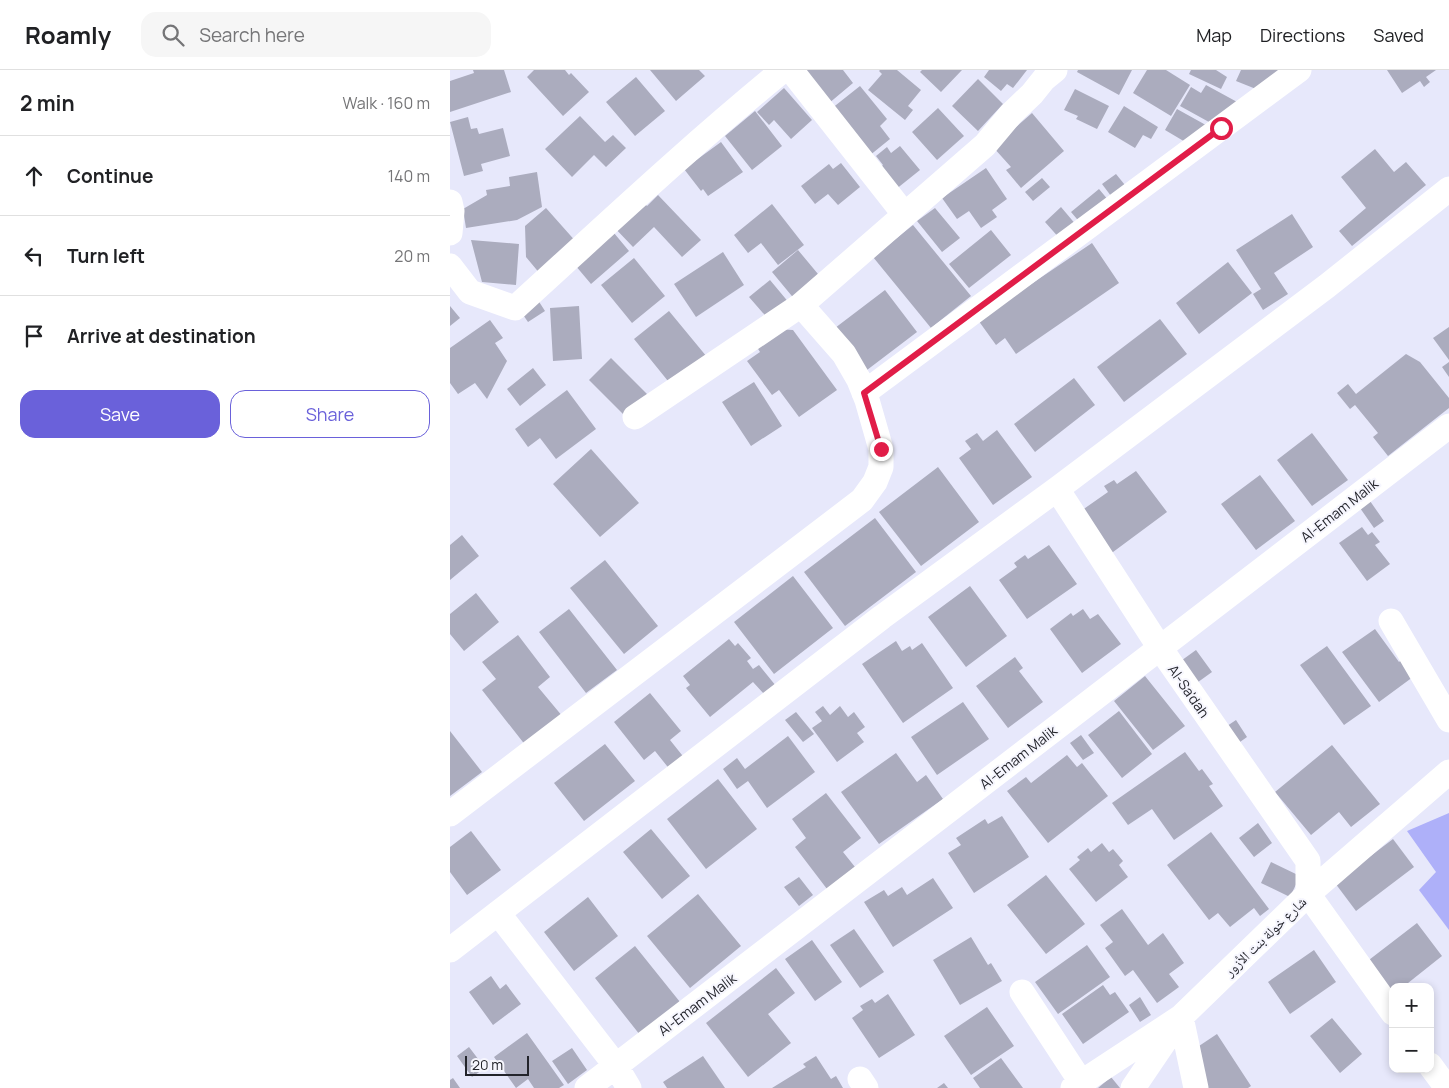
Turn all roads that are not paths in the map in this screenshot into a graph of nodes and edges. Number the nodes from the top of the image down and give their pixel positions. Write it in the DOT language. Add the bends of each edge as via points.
graph roads {
  1 [pos="783,70"];
  2 [pos="791,70"];
  3 [pos="1055,70"];
  4 [pos="1299,70"];
  5 [pos="1449,189"];
  6 [pos="450,202"];
  7 [pos="905,216"];
  8 [pos="450,233"];
  9 [pos="450,266"];
  10 [pos="801,305"];
  11 [pos="864,393"];
  12 [pos="634,417"];
  13 [pos="1449,426"];
  14 [pos="1057,489"];
  15 [pos="1391,621"];
  16 [pos="1160,648"];
  17 [pos="1449,720"];
  18 [pos="1449,772"];
  19 [pos="450,814"];
  20 [pos="1308,894"];
  21 [pos="498,913"];
  22 [pos="450,950"];
  23 [pos="1022,992"];
  24 [pos="1389,1007"];
  25 [pos="1181,1017"];
  26 [pos="616,1066"];
  27 [pos="1434,1070"];
  28 [pos="1077,1085"];
  29 [pos="587,1088"];
  30 [pos="629,1088"];
  31 [pos="1133,1088"];
  32 [pos="1196,1088"];
  33 [pos="1447,1088"];
  1 -- 9 [label="street" via="648,185 515,308 470,292"];
  2 -- 7 [label="street"];
  3 -- 7 [label="street" via="985,145"];
  4 -- 11 [label="street"];
  5 -- 14 [label="street" via="1327,286"];
  6 -- 8 [label="street"];
  7 -- 10 [label="street"];
  10 -- 11 [label="street" via="844,354"];
  10 -- 12 [label="street"];
  11 -- 19 [label="street" via="881,449 881,467 862,500"];
  13 -- 16 [label="street, Al-Emam Malik"];
  14 -- 16 [label="street, Al-Sa'dah"];
  14 -- 21 [label="street" via="882,617"];
  15 -- 17 [label="street"];
  16 -- 20 [label="street, Al-Sa'dah" via="1308,861"];
  16 -- 26 [label="street, Al-Emam Malik"];
  18 -- 20 [label="street, شارع خولة بنت الأزور"];
  20 -- 24 [label="street"];
  20 -- 25 [label="street, شارع خولة بنت الأزور"];
  21 -- 22 [label="street"];
  21 -- 26 [label="street"];
  23 -- 28 [label="street"];
  25 -- 28 [label="street, شارع خولة بنت الأزور"];
  25 -- 31 [label="street"];
  25 -- 32 [label="street"];
  26 -- 29 [label="street, Al-Emam Malik"];
  26 -- 30 [label="street"];
  27 -- 33 [label="street"];
}
